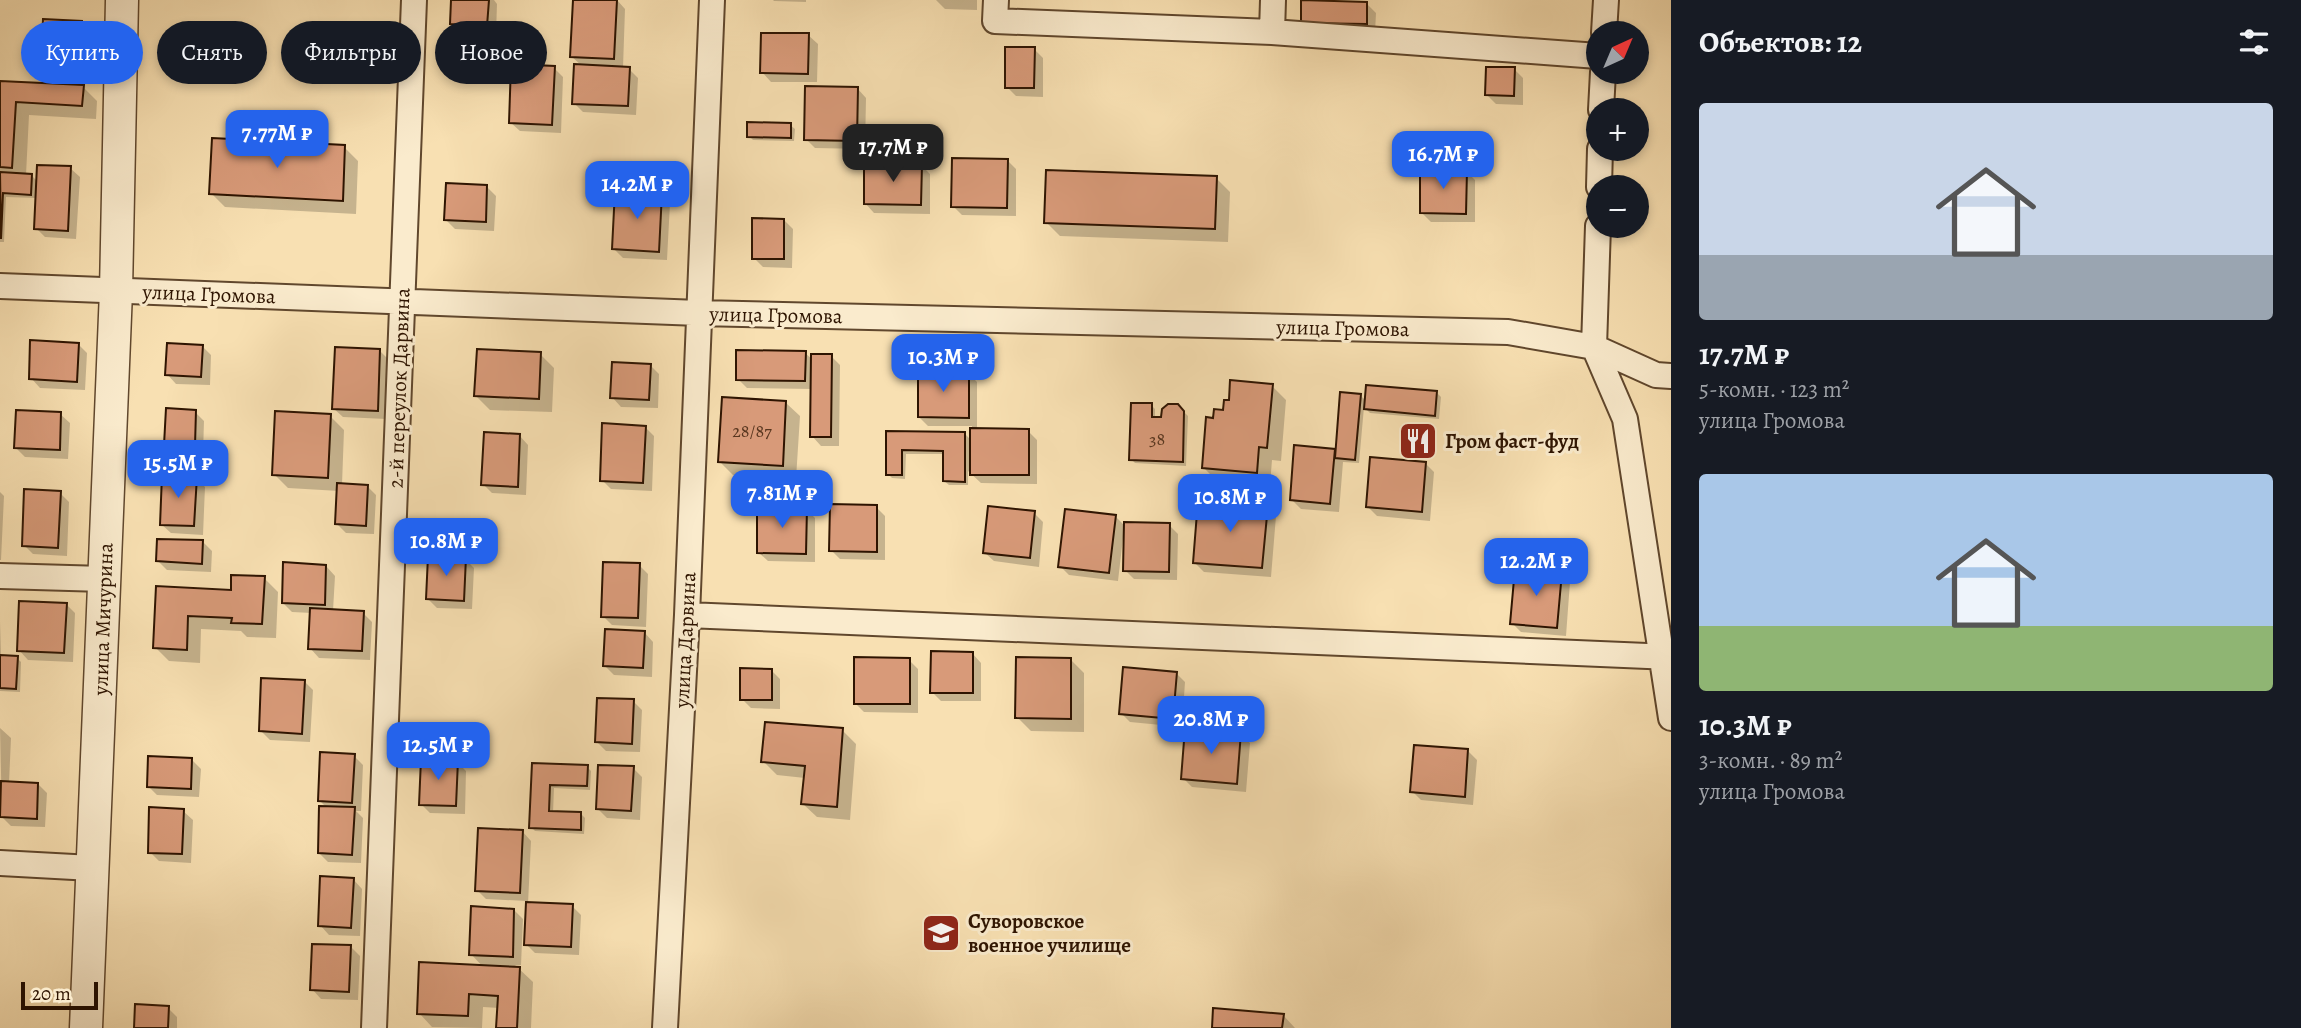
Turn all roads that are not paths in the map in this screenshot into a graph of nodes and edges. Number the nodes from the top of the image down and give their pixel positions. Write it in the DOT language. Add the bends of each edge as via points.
graph roads {
  1 [pos="122,0"];
  2 [pos="414,0"];
  3 [pos="712,0"];
  4 [pos="1273,0"];
  5 [pos="1606,0"];
  6 [pos="996,10"];
  7 [pos="1605,21"];
  8 [pos="1272,32"];
  9 [pos="1586,55"];
  10 [pos="1598,238"];
  11 [pos="0,286"];
  12 [pos="116,291"];
  13 [pos="403,301"];
  14 [pos="699,313"];
  15 [pos="1594,347"];
  16 [pos="1671,376"];
  17 [pos="0,576"];
  18 [pos="104,579"];
  19 [pos="687,615"];
  20 [pos="1666,656"];
  21 [pos="1671,718"];
  22 [pos="0,863"];
  23 [pos="92,868"];
  24 [pos="86,1028"];
  25 [pos="374,1028"];
  26 [pos="665,1028"];
  1 -- 12 [label="street, улица Мичурина"];
  2 -- 13 [label="street, 2-й переулок Дарвина"];
  3 -- 14 [label="street, улица Дарвина"];
  4 -- 8 [label="street"];
  5 -- 7 [label="street"];
  6 -- 8 [label="street"];
  8 -- 9 [label="street"];
  10 -- 15 [label="street"];
  11 -- 12 [label="street, улица Громова"];
  12 -- 13 [label="street, улица Громова"];
  12 -- 18 [label="street, улица Мичурина"];
  13 -- 14 [label="street, улица Громова"];
  13 -- 25 [label="street, 2-й переулок Дарвина"];
  14 -- 15 [label="street, улица Громова" via="1508,332"];
  14 -- 19 [label="street, улица Дарвина"];
  15 -- 16 [label="street, улица Громова" via="1656,375"];
  15 -- 20 [label="street" via="1625,419"];
  17 -- 18 [label="street"];
  18 -- 23 [label="street, улица Мичурина"];
  19 -- 20 [label="street"];
  19 -- 26 [label="street, улица Дарвина"];
  20 -- 21 [label="street"];
  22 -- 23 [label="street"];
  23 -- 24 [label="street, улица Мичурина"];
}
